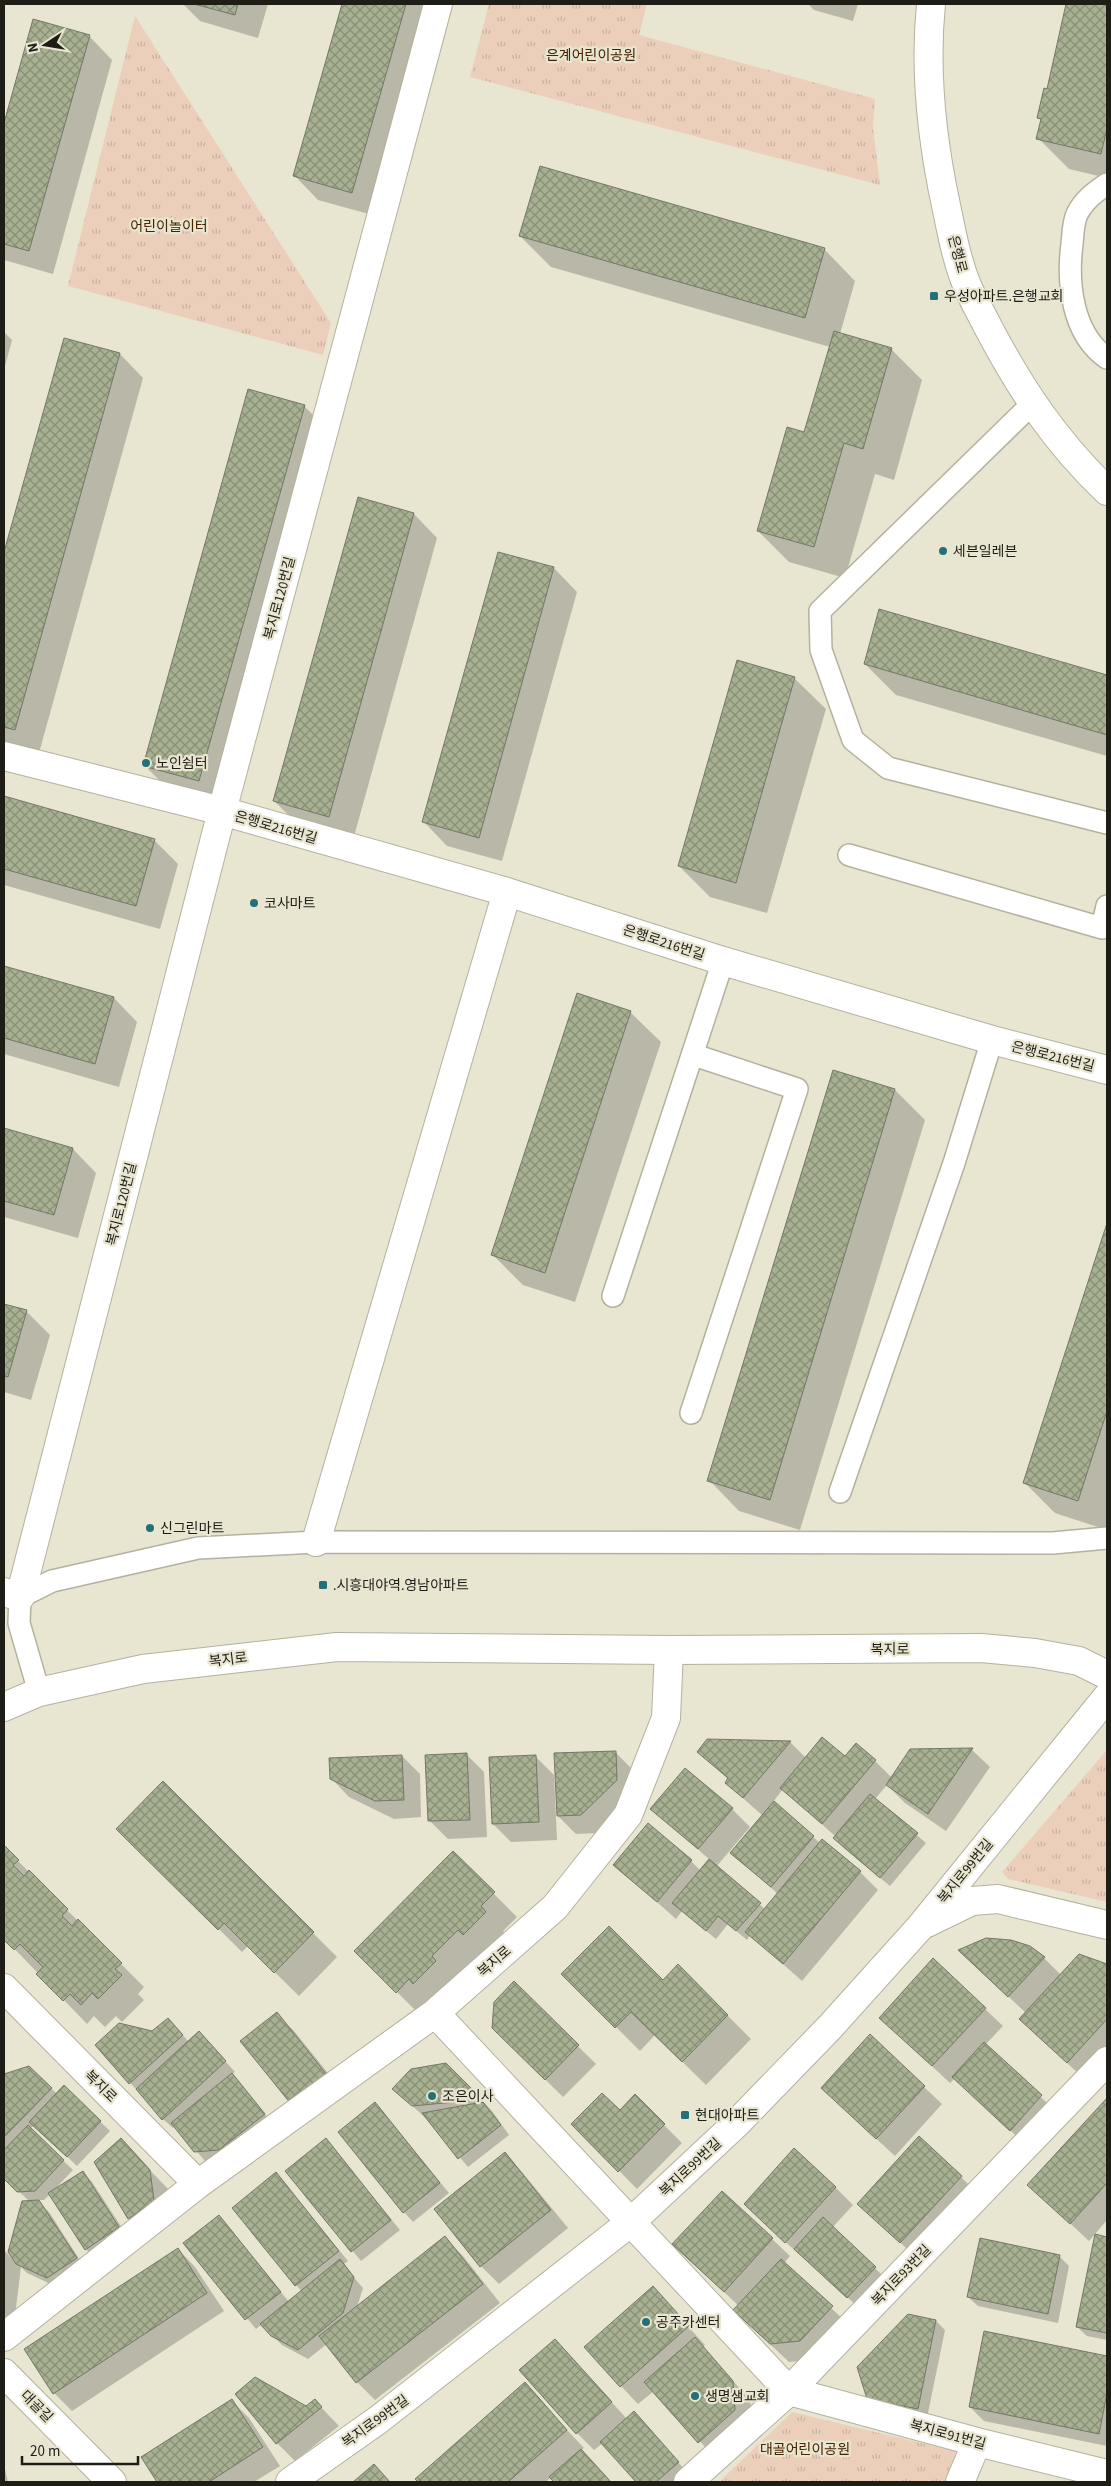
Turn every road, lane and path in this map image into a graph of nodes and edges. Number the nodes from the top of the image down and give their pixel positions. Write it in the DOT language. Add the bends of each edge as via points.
graph roads {
  1 [pos="438,4"];
  2 [pos="931,4"];
  3 [pos="1107,184"];
  4 [pos="1107,358"];
  5 [pos="1032,404"];
  6 [pos="1107,491"];
  7 [pos="4,756"];
  8 [pos="222,811"];
  9 [pos="1107,823"];
  10 [pos="849,854"];
  11 [pos="507,892"];
  12 [pos="1107,906"];
  13 [pos="722,961"];
  14 [pos="992,1040"];
  15 [pos="694,1054"];
  16 [pos="1107,1070"];
  17 [pos="613,1296"];
  18 [pos="691,1413"];
  19 [pos="840,1492"];
  20 [pos="1107,1538"];
  21 [pos="316,1542"];
  22 [pos="12,1594"];
  23 [pos="669,1650"];
  24 [pos="1107,1675"];
  25 [pos="39,1692"];
  26 [pos="1107,1698"];
  27 [pos="4,1707"];
  28 [pos="1107,1925"];
  29 [pos="921,1926"];
  30 [pos="4,1988"];
  31 [pos="435,2013"];
  32 [pos="1107,2061"];
  33 [pos="198,2184"];
  34 [pos="631,2222"];
  35 [pos="4,2336"];
  36 [pos="4,2373"];
  37 [pos="789,2391"];
  38 [pos="977,2442"];
  39 [pos="1107,2474"];
  40 [pos="112,2482"];
  41 [pos="290,2482"];
  42 [pos="688,2482"];
  43 [pos="960,2482"];
  1 -- 8 [label="street, 복지로120번길"];
  2 -- 5 [label="street, 은행로" via="928,57 931,122 954,244 966,284"];
  3 -- 4 [label="lane" via="1089,197 1077,215 1069,266 1072,294 1080,321 1094,345"];
  5 -- 6 [label="street, 은행로" via="1055,436"];
  5 -- 9 [label="lane" via="820,611 821,650 853,740 888,768"];
  7 -- 8 [label="street"];
  8 -- 11 [label="street, 은행로216번길"];
  8 -- 22 [label="street, 복지로120번길"];
  10 -- 12 [label="lane" via="1102,928"];
  11 -- 13 [label="street, 은행로216번길"];
  11 -- 21 [label="street"];
  13 -- 14 [label="street, 은행로216번길"];
  13 -- 15 [label="lane"];
  14 -- 16 [label="street, 은행로216번길"];
  14 -- 19 [label="lane" via="954,1163"];
  15 -- 17 [label="lane"];
  15 -- 18 [label="lane" via="797,1089"];
  20 -- 21 [label="lane" via="1053,1543"];
  21 -- 22 [label="lane" via="198,1548 52,1581"];
  22 -- 25 [label="lane"];
  23 -- 24 [label="street, 복지로" via="981,1648 1079,1661"];
  23 -- 25 [label="street, 복지로" via="337,1647 143,1669"];
  23 -- 31 [label="street, 복지로" via="666,1718 628,1815 555,1907"];
  25 -- 27 [label="street, 복지로"];
  26 -- 29 [label="street, 복지로99번길"];
  28 -- 29 [label="street" via="1015,1902 986,1899 972,1901"];
  29 -- 34 [label="street, 복지로99번길" via="750,2109"];
  30 -- 33 [label="street, 복지로"];
  31 -- 33 [label="street, 복지로"];
  31 -- 34 [label="street"];
  32 -- 37 [label="street, 복지로93번길"];
  33 -- 35 [label="street, 복지로"];
  34 -- 37 [label="street"];
  34 -- 41 [label="street, 복지로99번길" via="378,2420"];
  36 -- 40 [label="street, 대골길"];
  37 -- 38 [label="street, 복지로91번길"];
  37 -- 42 [label="street, 복지로93번길"];
  38 -- 39 [label="street, 복지로91번길"];
  38 -- 43 [label="street"];
}
